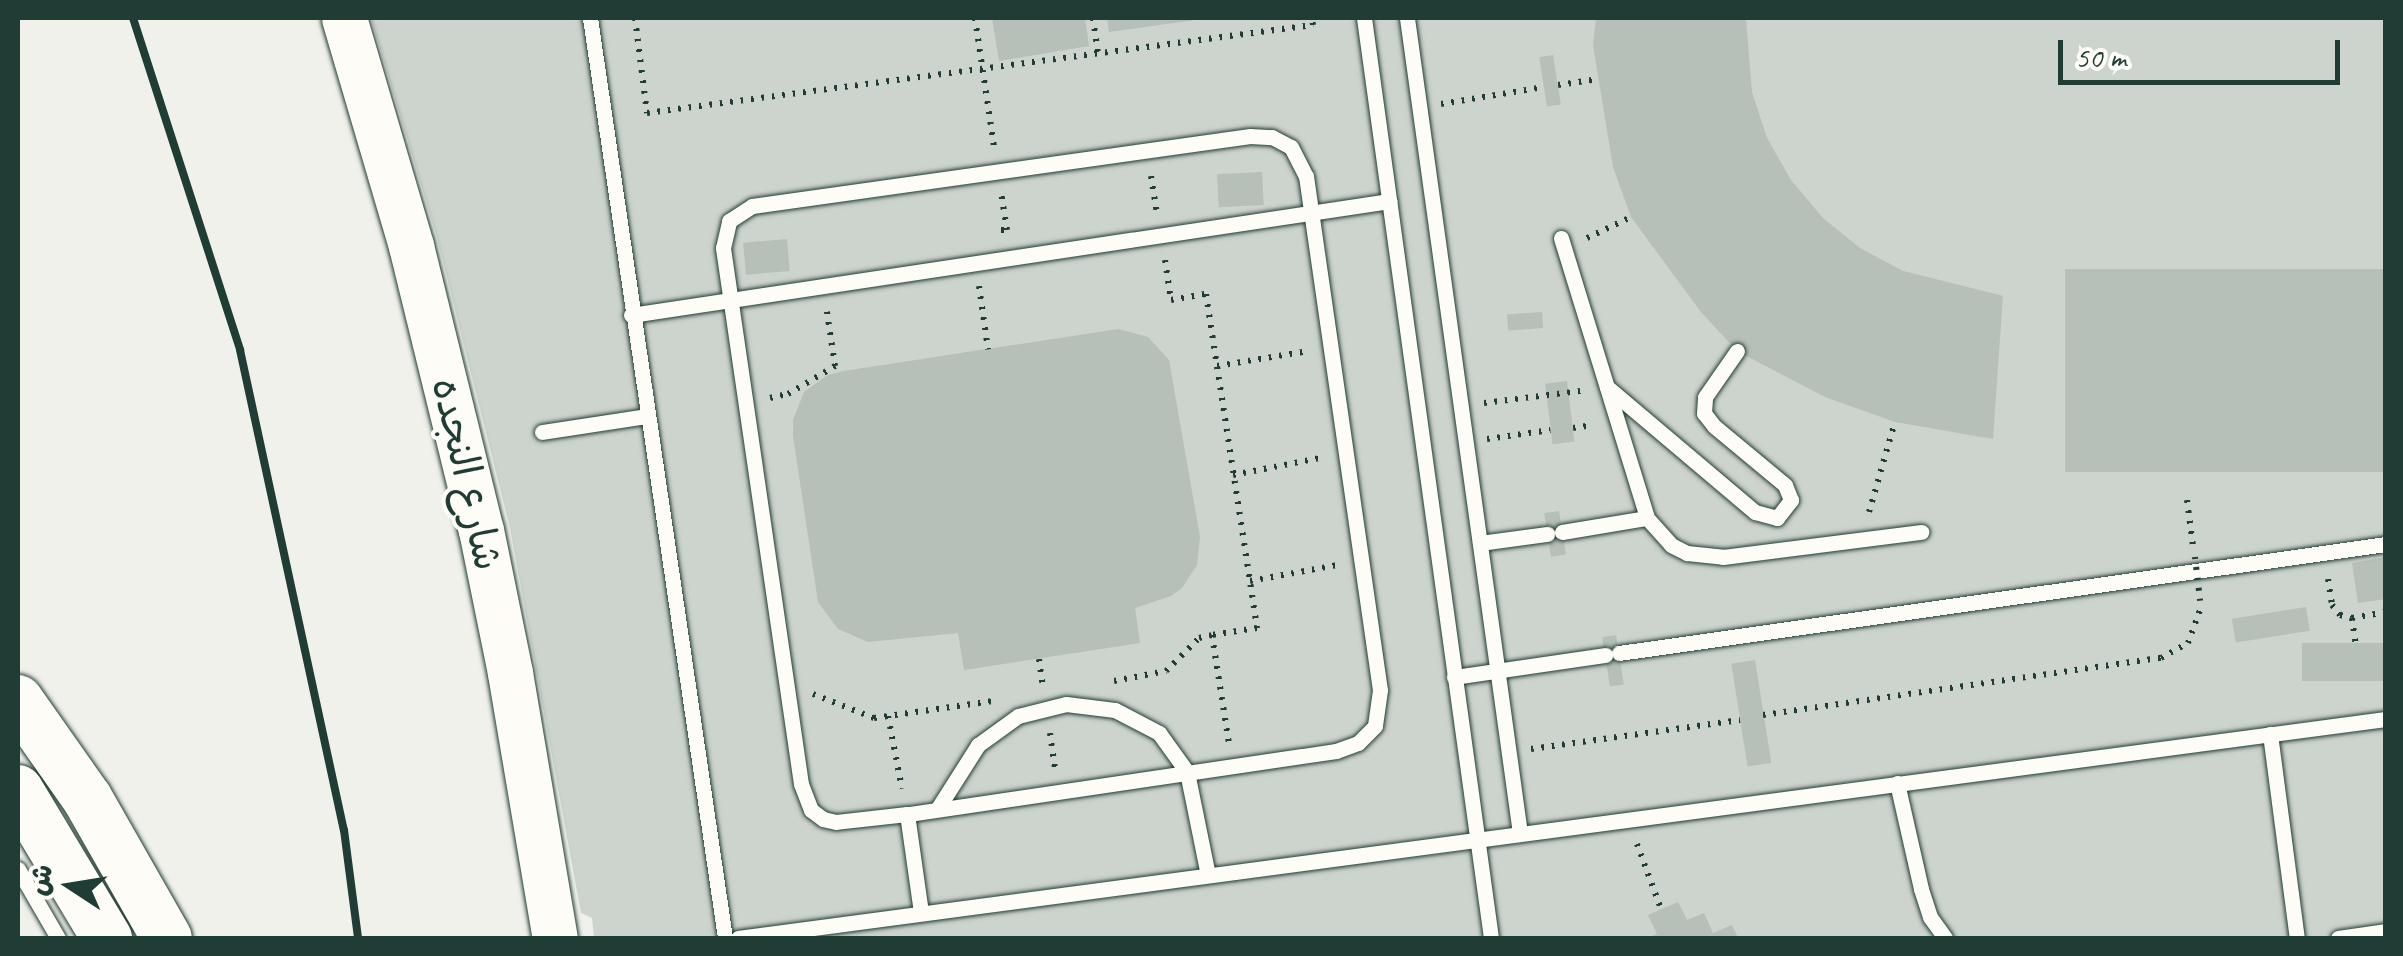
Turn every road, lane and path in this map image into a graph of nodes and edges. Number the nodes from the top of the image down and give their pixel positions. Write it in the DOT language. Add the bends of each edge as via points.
graph roads {
  1 [pos="344,18"];
  2 [pos="590,18"];
  3 [pos="635,18"];
  4 [pos="1093,18"];
  5 [pos="1312,18"];
  6 [pos="1364,18"];
  7 [pos="1408,18"];
  8 [pos="1098,54"];
  9 [pos="1599,79"];
  10 [pos="1558,86"];
  11 [pos="1544,88"];
  12 [pos="1420,108"];
  13 [pos="1147,150"];
  14 [pos="1389,201"];
  15 [pos="1311,212"];
  16 [pos="1631,217"];
  17 [pos="1603,231"];
  18 [pos="1161,235"];
  19 [pos="1561,238"];
  20 [pos="823,286"];
  21 [pos="730,300"];
  22 [pos="631,315"];
  23 [pos="1330,348"];
  24 [pos="1737,350"];
  25 [pos="1216,366"];
  26 [pos="1607,388"];
  27 [pos="1568,392"];
  28 [pos="745,403"];
  29 [pos="1461,406"];
  30 [pos="647,416"];
  31 [pos="1896,422"];
  32 [pos="1550,430"];
  33 [pos="542,432"];
  34 [pos="1466,442"];
  35 [pos="1346,453"];
  36 [pos="1233,475"];
  37 [pos="1874,494"];
  38 [pos="2187,500"];
  39 [pos="1648,518"];
  40 [pos="1922,532"];
  41 [pos="1480,542"];
  42 [pos="2386,544"];
  43 [pos="2324,553"];
  44 [pos="1362,560"];
  45 [pos="1250,581"];
  46 [pos="2386,612"];
  47 [pos="2352,618"];
  48 [pos="2356,647"];
  49 [pos="1497,671"];
  50 [pos="1454,677"];
  51 [pos="18,700"];
  52 [pos="1764,715"];
  53 [pos="888,716"];
  54 [pos="2386,719"];
  55 [pos="1740,720"];
  56 [pos="2270,734"];
  57 [pos="1509,752"];
  58 [pos="1232,766"];
  59 [pos="1186,772"];
  60 [pos="1897,784"];
  61 [pos="18,790"];
  62 [pos="87,798"];
  63 [pos="938,808"];
  64 [pos="907,814"];
  65 [pos="1628,819"];
  66 [pos="1520,833"];
  67 [pos="1477,839"];
  68 [pos="32,850"];
  69 [pos="1208,875"];
  70 [pos="1662,909"];
  71 [pos="921,912"];
  72 [pos="2386,931"];
  73 [pos="58,938"];
  74 [pos="107,938"];
  75 [pos="167,938"];
  76 [pos="555,938"];
  77 [pos="724,938"];
  78 [pos="738,938"];
  79 [pos="1492,938"];
  80 [pos="1945,938"];
  81 [pos="2296,938"];
  82 [pos="2338,938"];
  1 -- 76 [label="street, شارع النجده" via="411,246 481,530"];
  2 -- 22 [label="lane"];
  3 -- 8 [label="path" via="647,113"];
  4 -- 8 [label="path"];
  5 -- 8 [label="path" via="1313,25"];
  6 -- 14 [label="lane"];
  7 -- 12 [label="lane"];
  9 -- 10 [label="path"];
  11 -- 12 [label="path"];
  12 -- 29 [label="lane"];
  13 -- 15 [label="lane" via="1272,136 1291,147 1303,166"];
  13 -- 18 [label="path"];
  13 -- 21 [label="lane" via="752,206 729,221 723,234"];
  14 -- 15 [label="lane"];
  14 -- 50 [label="lane"];
  15 -- 18 [label="lane"];
  15 -- 23 [label="lane"];
  16 -- 17 [label="path"];
  18 -- 20 [label="lane"];
  18 -- 25 [label="path" via="1170,300 1206,294"];
  19 -- 26 [label="lane"];
  20 -- 21 [label="lane"];
  20 -- 28 [label="path" via="836,366 788,394"];
  21 -- 22 [label="lane"];
  21 -- 28 [label="lane"];
  22 -- 30 [label="lane"];
  23 -- 25 [label="path"];
  23 -- 35 [label="lane"];
  24 -- 26 [label="lane" via="1705,397 1704,413 1785,485 1791,500 1777,518 1756,512"];
  25 -- 36 [label="path"];
  26 -- 39 [label="lane"];
  27 -- 29 [label="path"];
  28 -- 64 [label="lane" via="804,798 811,810 836,822"];
  29 -- 34 [label="lane"];
  30 -- 33 [label="lane"];
  30 -- 77 [label="lane"];
  31 -- 37 [label="path"];
  32 -- 34 [label="path"];
  34 -- 41 [label="lane"];
  35 -- 36 [label="path"];
  35 -- 44 [label="lane"];
  36 -- 45 [label="path"];
  38 -- 52 [label="path, bridge" via="2201,608 2188,643 2160,658"];
  39 -- 40 [label="lane" via="1671,545 1705,557"];
  39 -- 41 [label="lane"];
  41 -- 49 [label="lane"];
  42 -- 43 [label="lane"];
  43 -- 47 [label="path" via="2332,605"];
  43 -- 49 [label="lane"];
  44 -- 45 [label="path"];
  44 -- 58 [label="lane" via="1381,702 1375,726 1348,749"];
  45 -- 58 [label="path" via="1257,628 1212,635"];
  46 -- 47 [label="path"];
  47 -- 48 [label="path"];
  49 -- 50 [label="lane"];
  49 -- 57 [label="lane"];
  50 -- 67 [label="lane"];
  51 -- 62 [label="main road"];
  53 -- 64 [label="path"];
  54 -- 56 [label="lane"];
  55 -- 57 [label="path"];
  56 -- 60 [label="lane"];
  56 -- 81 [label="lane"];
  57 -- 66 [label="lane"];
  58 -- 59 [label="lane"];
  59 -- 63 [label="lane"];
  59 -- 63 [label="lane" via="1159,733 1138,720 1103,707 1066,704 1018,716 997,729 963,765"];
  59 -- 69 [label="lane"];
  60 -- 65 [label="lane"];
  60 -- 80 [label="lane" via="1921,889"];
  61 -- 68 [label="main road"];
  62 -- 68 [label="main road"];
  62 -- 75 [label="main road"];
  63 -- 64 [label="lane"];
  64 -- 71 [label="lane"];
  65 -- 66 [label="lane"];
  65 -- 70 [label="path"];
  66 -- 67 [label="lane"];
  67 -- 69 [label="lane"];
  67 -- 79 [label="lane"];
  68 -- 73 [label="lane"];
  68 -- 74 [label="main road"];
  69 -- 71 [label="lane"];
  71 -- 78 [label="lane"];
  72 -- 82 [label="lane"];
}
